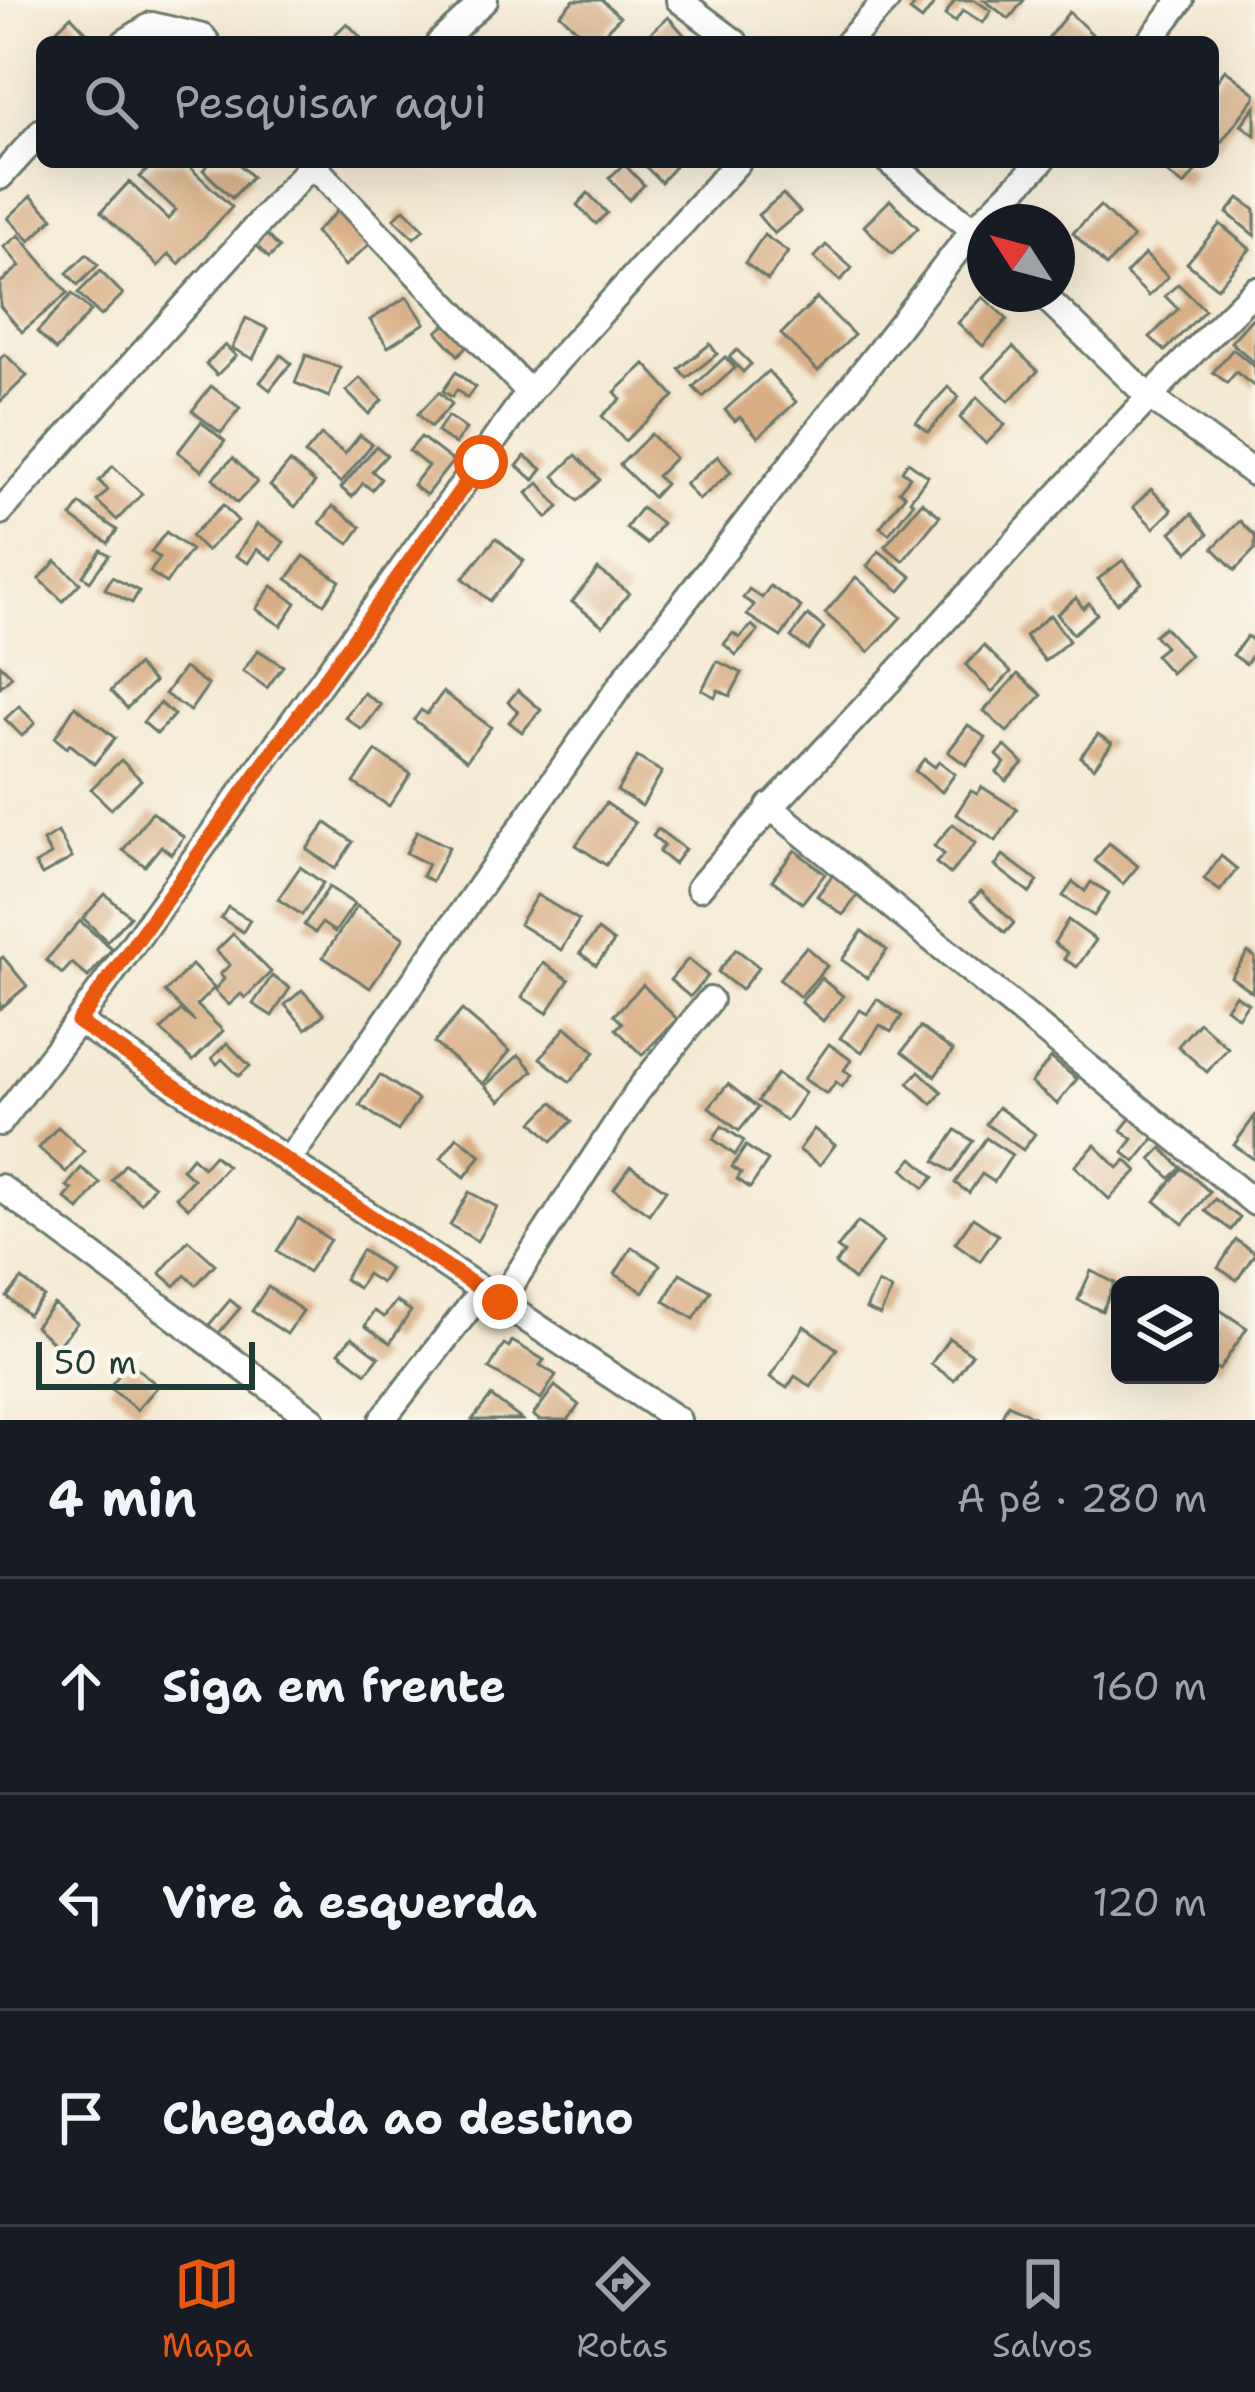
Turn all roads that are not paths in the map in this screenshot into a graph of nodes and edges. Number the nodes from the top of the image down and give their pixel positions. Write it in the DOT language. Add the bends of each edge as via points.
graph roads {
  1 [pos="485,0"];
  2 [pos="679,0"];
  3 [pos="887,0"];
  4 [pos="1181,0"];
  5 [pos="134,36"];
  6 [pos="198,36"];
  7 [pos="446,36"];
  8 [pos="727,36"];
  9 [pos="854,36"];
  10 [pos="1154,36"];
  11 [pos="36,138"];
  12 [pos="308,168"];
  13 [pos="317,168"];
  14 [pos="732,168"];
  15 [pos="898,168"];
  16 [pos="1036,168"];
  17 [pos="0,177"];
  18 [pos="1005,204"];
  19 [pos="967,224"];
  20 [pos="967,250"];
  21 [pos="1255,290"];
  22 [pos="1061,312"];
  23 [pos="529,392"];
  24 [pos="1148,395"];
  25 [pos="1255,474"];
  26 [pos="0,512"];
  27 [pos="769,806"];
  28 [pos="699,888"];
  29 [pos="710,1000"];
  30 [pos="78,1022"];
  31 [pos="0,1124"];
  32 [pos="288,1161"];
  33 [pos="0,1187"];
  34 [pos="1255,1203"];
  35 [pos="491,1296"];
  36 [pos="313,1420"];
  37 [pos="382,1420"];
  38 [pos="678,1420"];
  1 -- 7 [label="street"];
  2 -- 8 [label="street"];
  3 -- 9 [label="street"];
  4 -- 10 [label="street"];
  5 -- 6 [label="street" via="152,25"];
  11 -- 17 [label="street"];
  12 -- 26 [label="street"];
  13 -- 23 [label="street"];
  14 -- 23 [label="street"];
  15 -- 19 [label="street"];
  16 -- 18 [label="street"];
  20 -- 32 [label="street" via="629,673"];
  21 -- 24 [label="street"];
  22 -- 24 [label="street"];
  23 -- 30 [label="street"];
  24 -- 25 [label="street"];
  24 -- 27 [label="street"];
  27 -- 28 [label="street"];
  27 -- 34 [label="street"];
  29 -- 35 [label="street"];
  30 -- 31 [label="street"];
  30 -- 32 [label="street"];
  32 -- 35 [label="street"];
  33 -- 36 [label="street"];
  35 -- 37 [label="street"];
  35 -- 38 [label="street"];
}
